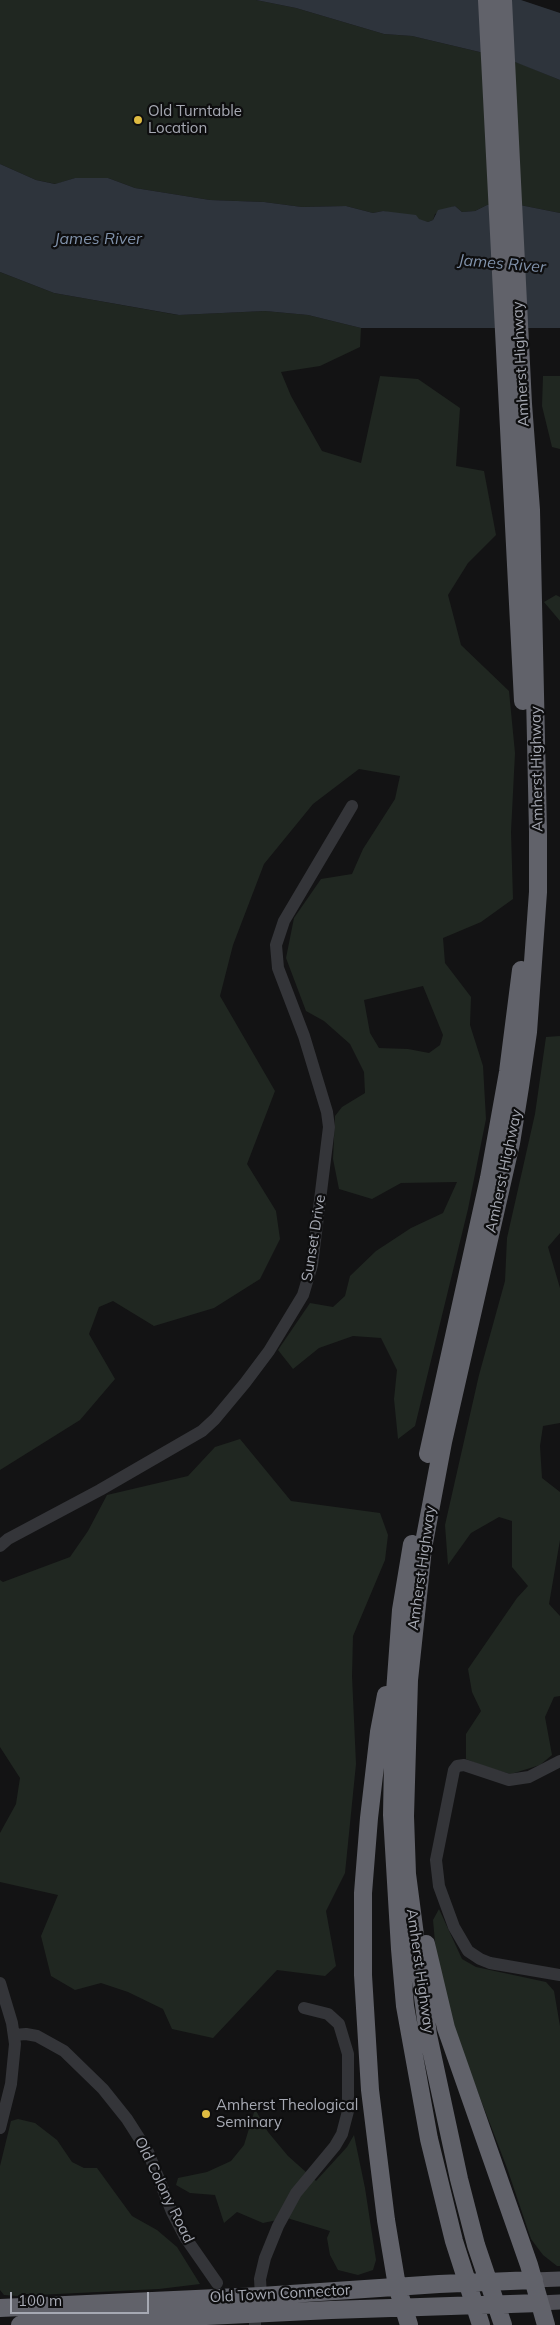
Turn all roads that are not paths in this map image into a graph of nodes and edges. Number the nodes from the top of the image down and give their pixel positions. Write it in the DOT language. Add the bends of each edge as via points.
graph roads {
  1 [pos="487,0"];
  2 [pos="503,0"];
  3 [pos="515,404"];
  4 [pos="352,806"];
  5 [pos="0,1546"];
  6 [pos="402,1610"];
  7 [pos="406,1750"];
  8 [pos="560,1761"];
  9 [pos="560,1975"];
  10 [pos="0,1983"];
  11 [pos="304,2008"];
  12 [pos="14,2035"];
  13 [pos="0,2128"];
  14 [pos="560,2279"];
  15 [pos="534,2280"];
  16 [pos="217,2283"];
  17 [pos="397,2286"];
  18 [pos="261,2296"];
  19 [pos="560,2302"];
  20 [pos="540,2303"];
  21 [pos="0,2308"];
  22 [pos="403,2308"];
  23 [pos="255,2319"];
  24 [pos="20,2325"];
  25 [pos="409,2325"];
  26 [pos="481,2325"];
  27 [pos="503,2325"];
  28 [pos="546,2325"];
  1 -- 3 [label="highway, Amherst Highway"];
  2 -- 3 [label="highway, Amherst Highway"];
  3 -- 6 [label="highway, Amherst Highway" via="528,826 522,966 489,1178 437,1411"];
  3 -- 7 [label="highway, Amherst Highway" via="531,510 538,832 538,892 528,1032 511,1143 430,1509 414,1618"];
  4 -- 5 [label="street, Sunset Drive" via="284,921 276,945 278,968 304,1036 329,1127 312,1265 303,1295 245,1383 202,1431"];
  6 -- 17 [label="highway" via="379,1732 363,1893 363,1966 370,2090"];
  6 -- 26 [label="highway, Amherst Highway" via="394,1706 392,1785 395,1890 405,2006 429,2139 454,2241"];
  7 -- 15 [label="highway" via="418,1890 434,1981 446,2028"];
  7 -- 27 [label="highway, Amherst Highway" via="407,1874 428,2035 459,2180 476,2245"];
  8 -- 9 [label="street" via="529,1777 509,1780 460,1765 454,1770 438,1846 437,1874 459,1938 468,1950 485,1961"];
  10 -- 12 [label="street"];
  11 -- 18 [label="street" via="328,2014 339,2024 348,2054 348,2111 335,2146 287,2206 265,2258 260,2279"];
  12 -- 13 [label="street" via="14,2066"];
  12 -- 16 [label="street, Old Colony Road" via="37,2036 64,2051 103,2089 148,2152 185,2237"];
  14 -- 15 [label="main road, Old Town Connector"];
  15 -- 17 [label="highway, Old Town Connector"];
  15 -- 20 [label="highway"];
  17 -- 18 [label="highway, Old Town Connector"];
  17 -- 22 [label="highway"];
  18 -- 21 [label="highway, Old Town Connector"];
  18 -- 23 [label="street"];
  19 -- 20 [label="main road, Old Town Connector"];
  20 -- 22 [label="highway, Old Town Connector"];
  20 -- 28 [label="highway"];
  22 -- 23 [label="highway, Old Town Connector"];
  22 -- 25 [label="highway"];
  23 -- 24 [label="highway, Old Town Connector"];
}
